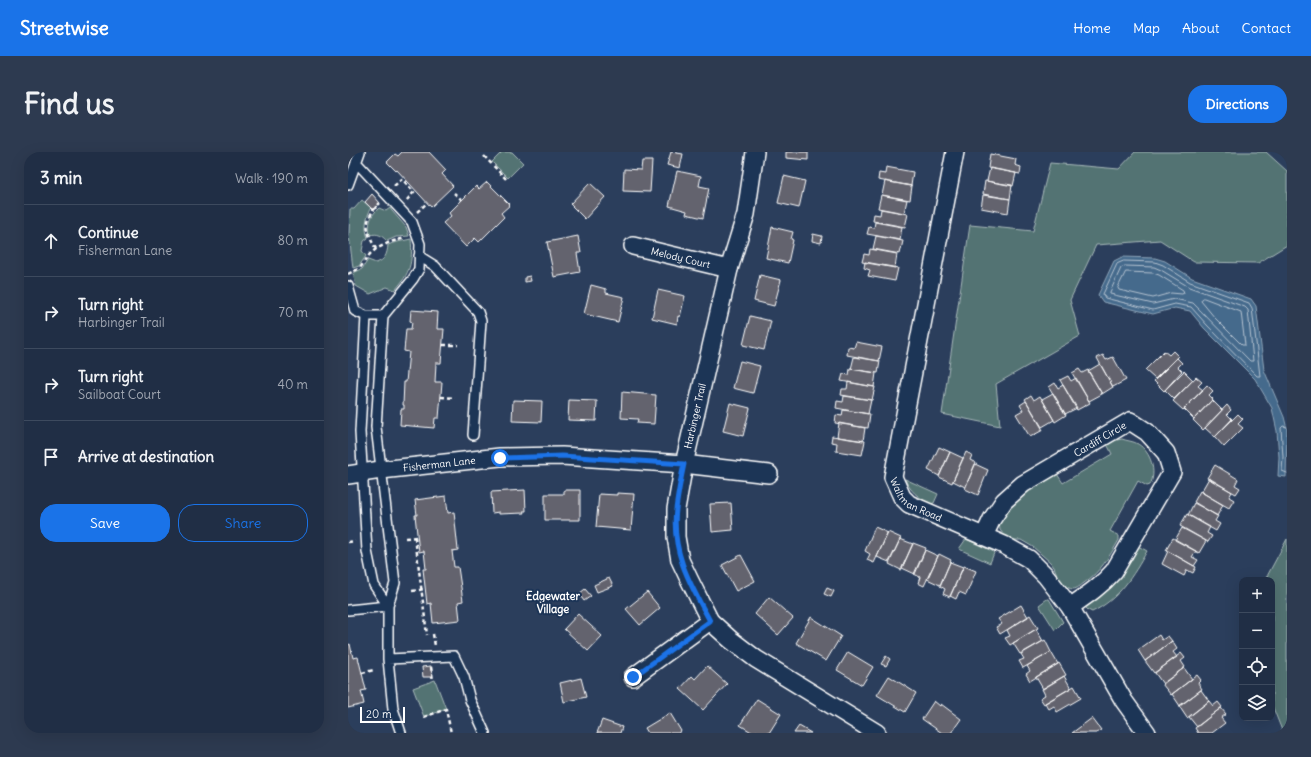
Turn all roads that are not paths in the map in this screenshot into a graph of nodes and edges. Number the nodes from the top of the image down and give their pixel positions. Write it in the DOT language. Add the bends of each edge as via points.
graph roads {
  1 [pos="360,152"];
  2 [pos="756,152"];
  3 [pos="955,152"];
  4 [pos="356,162"];
  5 [pos="348,185"];
  6 [pos="633,246"];
  7 [pos="419,256"];
  8 [pos="729,269"];
  9 [pos="348,286"];
  10 [pos="350,306"];
  11 [pos="366,316"];
  12 [pos="383,316"];
  13 [pos="473,435"];
  14 [pos="684,464"];
  15 [pos="381,470"];
  16 [pos="356,474"];
  17 [pos="769,474"];
  18 [pos="984,536"];
  19 [pos="388,606"];
  20 [pos="1070,608"];
  21 [pos="348,610"];
  22 [pos="710,621"];
  23 [pos="388,658"];
  24 [pos="633,677"];
  25 [pos="401,733"];
  26 [pos="486,733"];
  27 [pos="877,733"];
  28 [pos="1147,733"];
  1 -- 4 [label="lane"];
  2 -- 8 [label="street, Harbinger Trail" via="746,214"];
  3 -- 18 [label="street, Waltman Road" via="893,477 902,497 909,504"];
  4 -- 5 [label="lane"];
  4 -- 7 [label="lane" via="390,192 412,222 420,244"];
  6 -- 8 [label="street, Melody Court"];
  7 -- 12 [label="lane" via="419,269 413,279"];
  7 -- 13 [label="lane" via="435,266 478,312 481,321"];
  8 -- 14 [label="street, Harbinger Trail"];
  9 -- 10 [label="lane"];
  10 -- 11 [label="lane"];
  11 -- 12 [label="lane"];
  11 -- 16 [label="lane"];
  12 -- 15 [label="lane" via="376,427"];
  14 -- 15 [label="street, Fisherman Lane" via="562,456 500,458"];
  14 -- 17 [label="street, Fisherman Lane"];
  14 -- 22 [label="street, Harbinger Trail" via="676,509 676,538 680,560"];
  15 -- 16 [label="street, Fisherman Lane"];
  15 -- 19 [label="lane" via="394,583"];
  16 -- 19 [label="lane" via="374,584"];
  18 -- 20 [label="street, Waltman Road" via="1029,558"];
  18 -- 20 [label="street, Cardiff Circle" via="1004,501 1023,484 1130,421 1147,432 1166,453 1172,472 1114,570 1093,592"];
  19 -- 21 [label="lane"];
  19 -- 23 [label="lane"];
  20 -- 28 [label="street, Waltman Road" via="1124,701"];
  22 -- 24 [label="street"];
  22 -- 27 [label="street, Harbinger Trail" via="756,659"];
  23 -- 25 [label="lane" via="393,709"];
  23 -- 26 [label="lane" via="454,656 464,677 470,700"];
}
